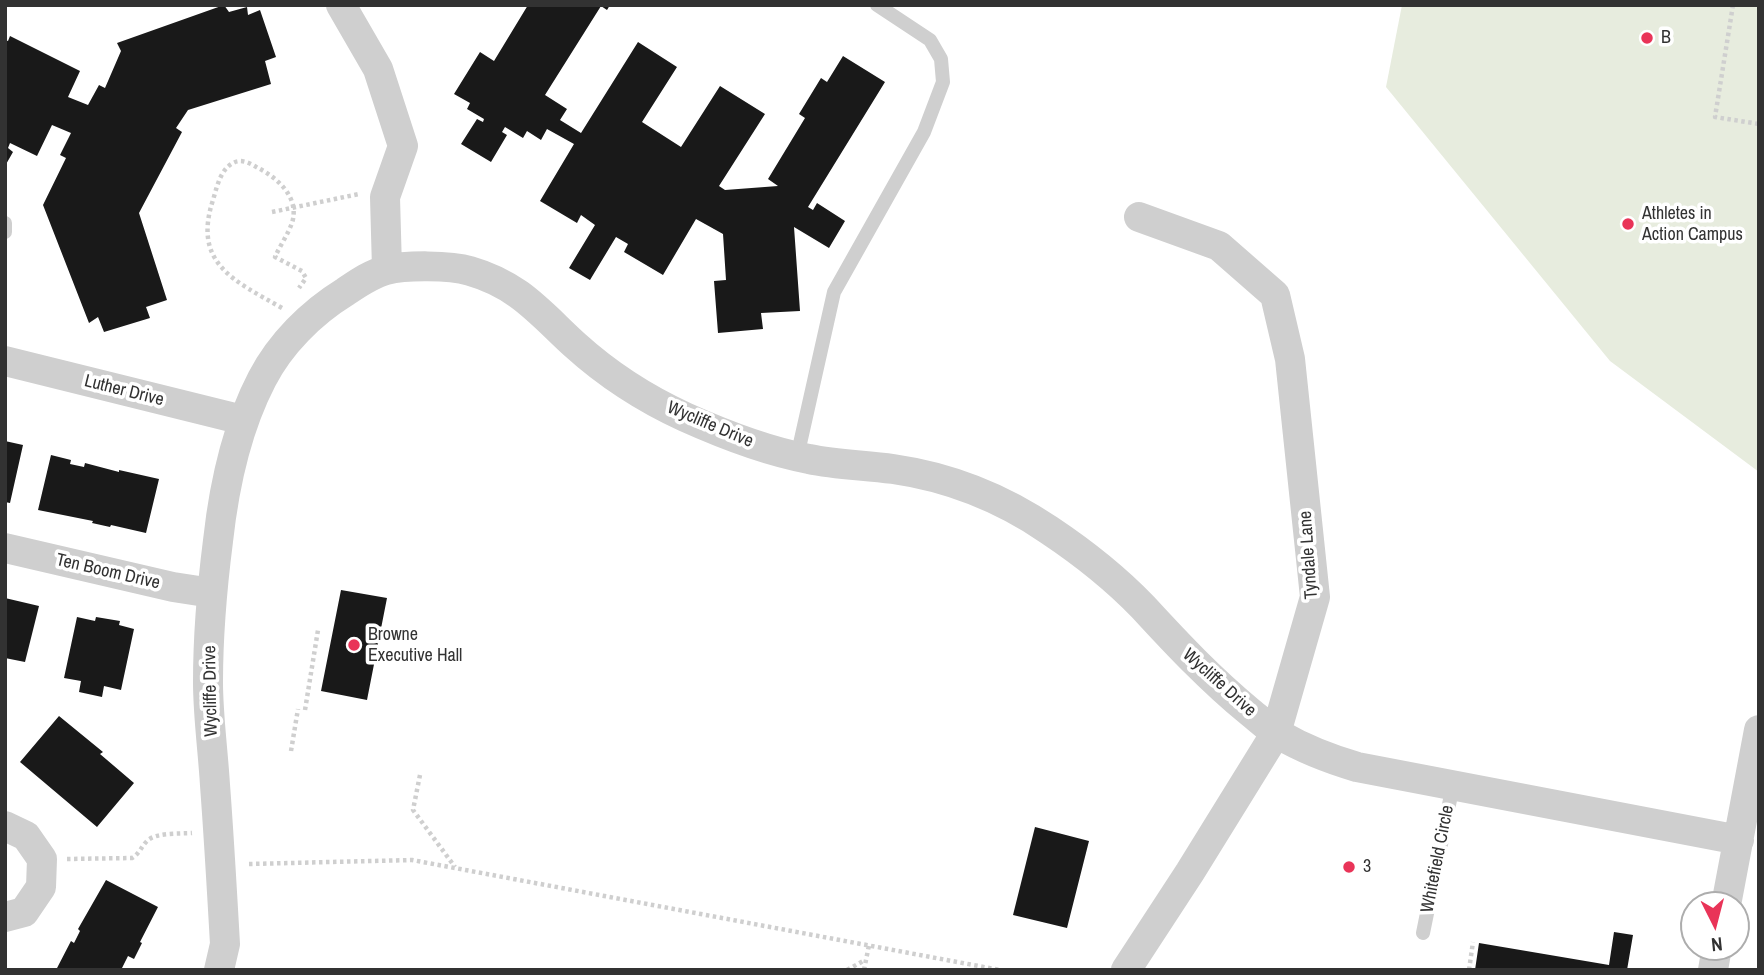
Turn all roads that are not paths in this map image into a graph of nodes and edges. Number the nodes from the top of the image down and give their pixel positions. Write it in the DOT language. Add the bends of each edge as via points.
graph roads {
  1 [pos="341,5"];
  2 [pos="877,5"];
  3 [pos="1139,217"];
  4 [pos="5,223"];
  5 [pos="5,233"];
  6 [pos="387,269"];
  7 [pos="5,361"];
  8 [pos="243,420"];
  9 [pos="797,457"];
  10 [pos="5,548"];
  11 [pos="212,593"];
  12 [pos="1759,730"];
  13 [pos="1276,733"];
  14 [pos="1453,785"];
  15 [pos="5,826"];
  16 [pos="1739,840"];
  17 [pos="1729,891"];
  18 [pos="5,917"];
  19 [pos="1423,933"];
  20 [pos="219,970"];
  21 [pos="1126,970"];
  1 -- 6 [label="street" via="378,69 403,146 385,197"];
  2 -- 9 [label="lane" via="930,40 941,59 943,82 925,132 834,292"];
  3 -- 13 [label="street, Tyndale Lane" via="1219,246 1275,295 1290,359 1315,597"];
  4 -- 5 [label="lane"];
  6 -- 8 [label="street, Wycliffe Drive" via="329,302 303,324 278,353"];
  6 -- 9 [label="street, Wycliffe Drive" via="445,266 495,280 529,300 578,347 631,387 693,421"];
  7 -- 8 [label="street, Luther Drive"];
  8 -- 11 [label="street, Wycliffe Drive" via="221,516"];
  9 -- 13 [label="street, Wycliffe Drive" via="927,475 999,500 1089,559 1140,604 1182,651"];
  10 -- 11 [label="street, Ten Boom Drive"];
  11 -- 20 [label="street, Wycliffe Drive" via="208,684 225,944"];
  12 -- 16 [label="street"];
  13 -- 14 [label="street, Wycliffe Drive" via="1357,767"];
  13 -- 21 [label="street, Tyndale Lane"];
  14 -- 16 [label="street, Wycliffe Drive"];
  14 -- 19 [label="lane, Whitefield Circle"];
  15 -- 18 [label="street" via="26,836 42,859 41,887 24,912"];
  16 -- 17 [label="street"];
}
